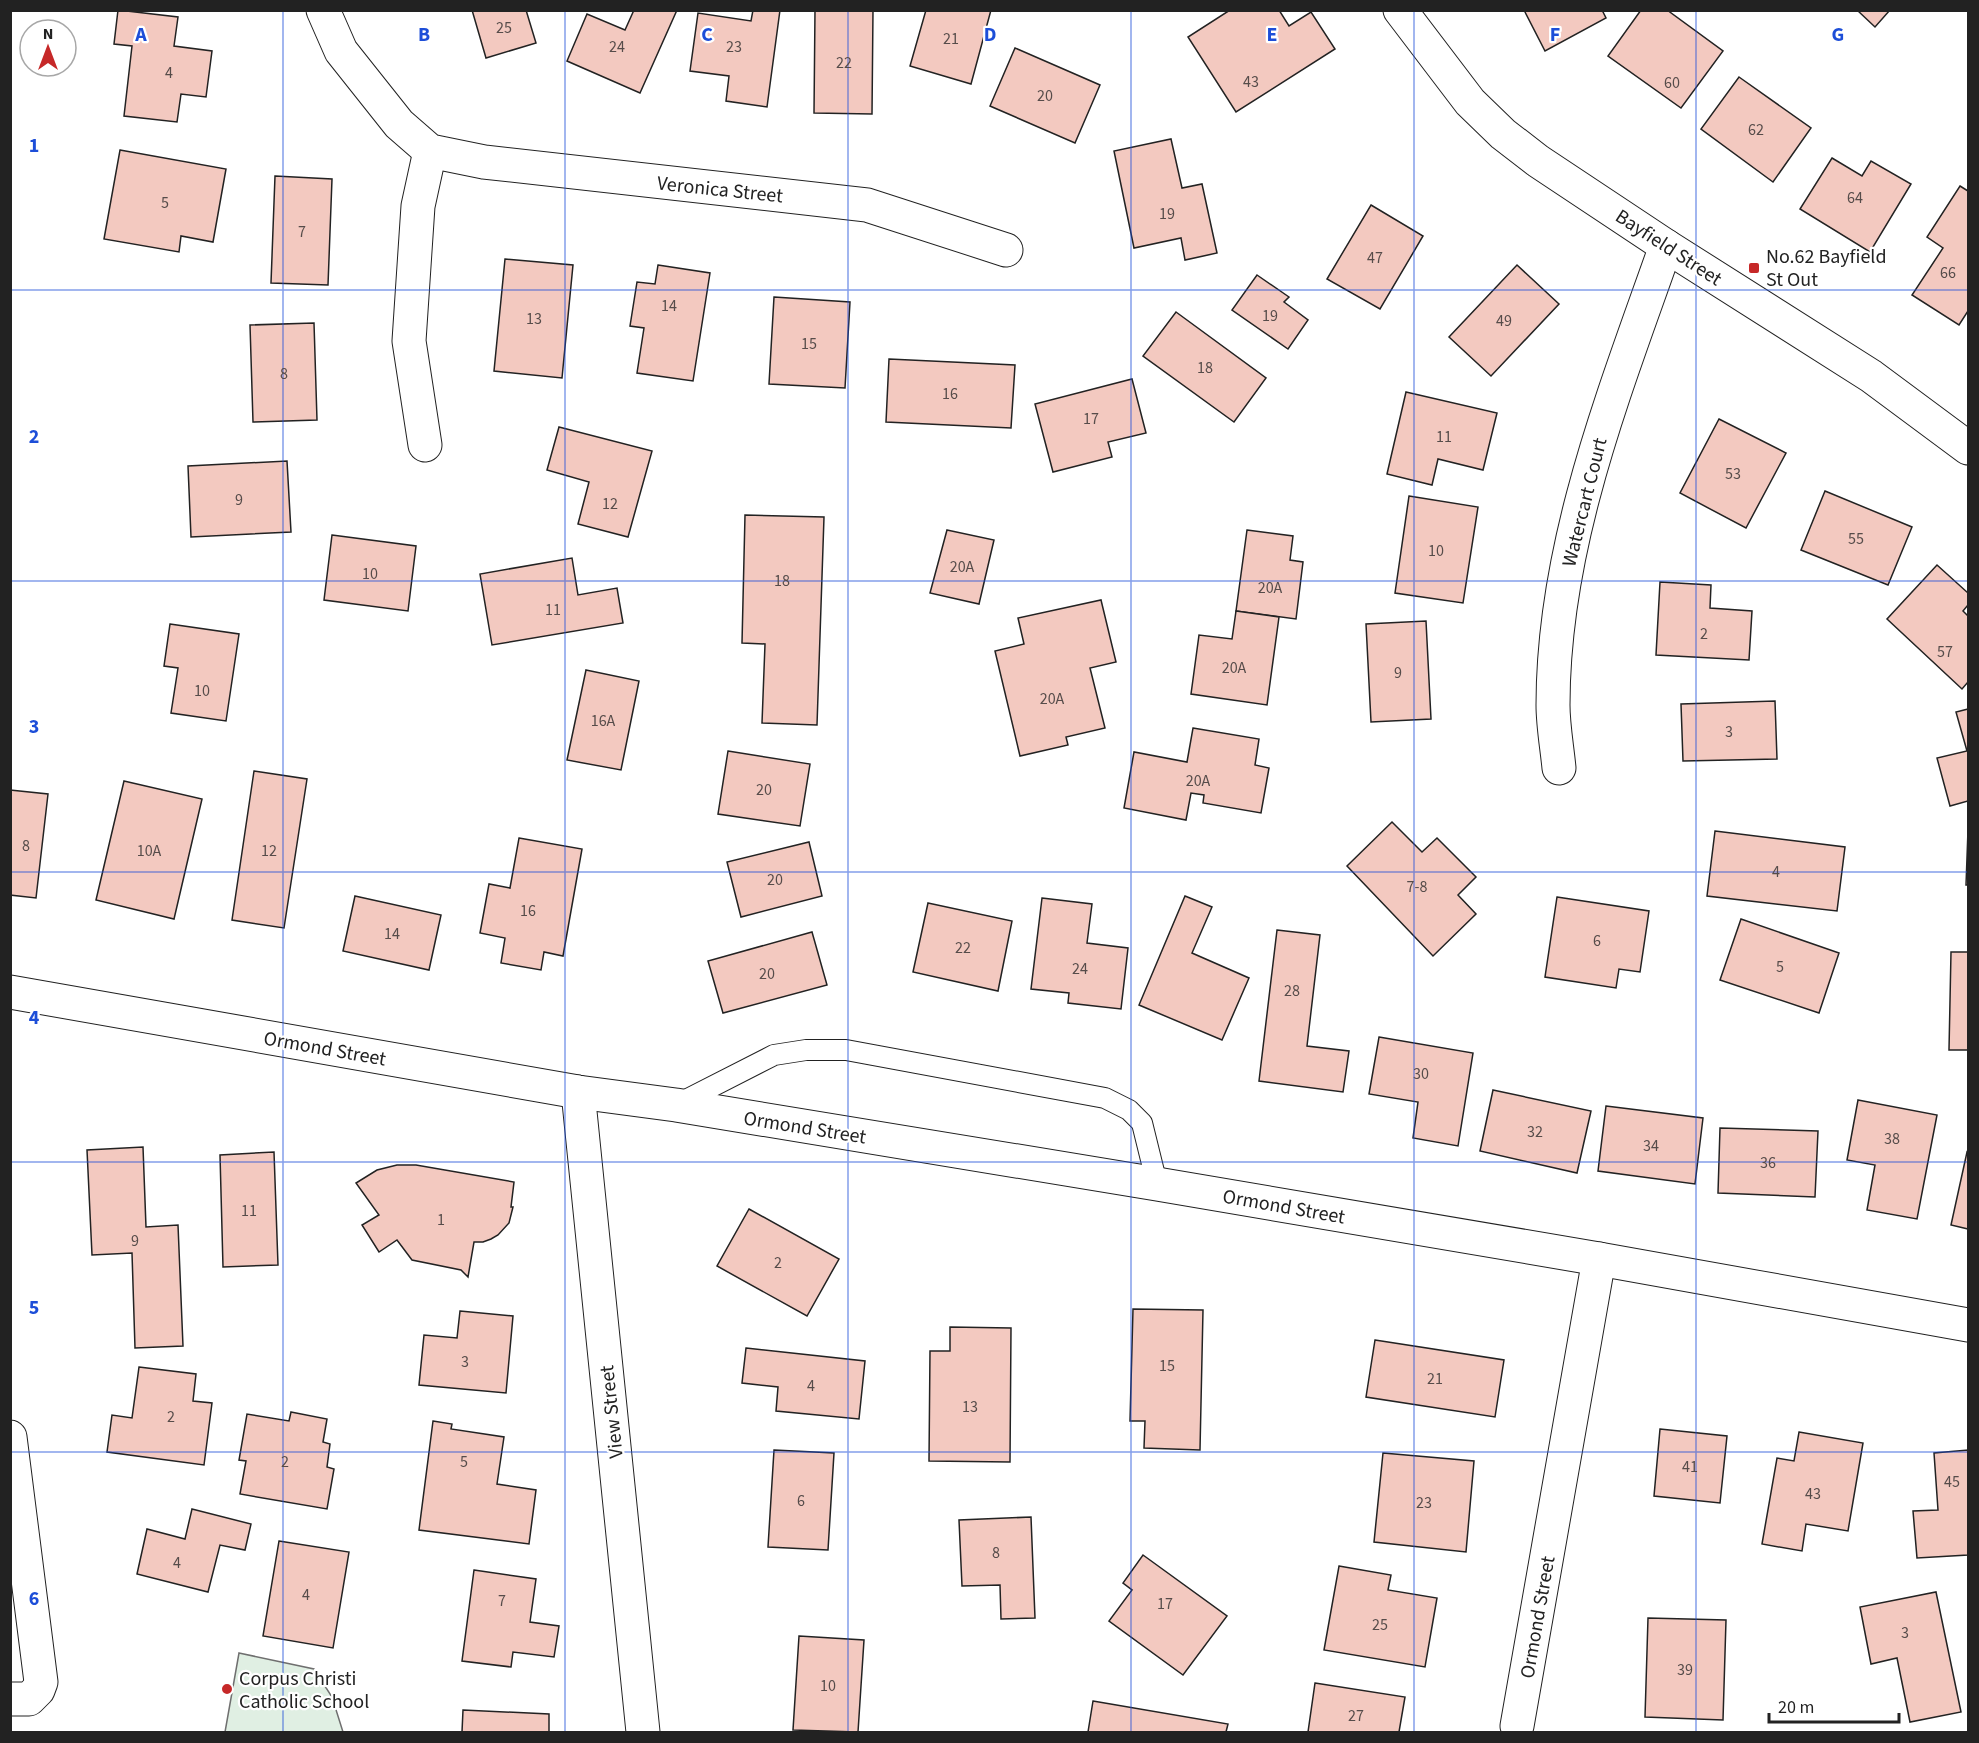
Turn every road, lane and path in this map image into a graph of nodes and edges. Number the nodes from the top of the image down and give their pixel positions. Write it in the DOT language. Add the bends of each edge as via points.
graph roads {
  1 [pos="324,10"];
  2 [pos="1400,10"];
  3 [pos="430,151"];
  4 [pos="1666,246"];
  5 [pos="1005,249"];
  6 [pos="425,445"];
  7 [pos="1968,448"];
  8 [pos="1560,768"];
  9 [pos="10,992"];
  10 [pos="578,1092"];
  11 [pos="676,1105"];
  12 [pos="1157,1184"];
  13 [pos="1599,1259"];
  14 [pos="1968,1324"];
  15 [pos="10,1437"];
  16 [pos="20,1602"];
  17 [pos="10,1699"];
  18 [pos="1517,1726"];
  19 [pos="643,1732"];
  1 -- 3 [label="street, Veronica Street" via="341,51 399,124"];
  2 -- 4 [label="street, Bayfield Street" via="1470,102 1503,135"];
  3 -- 5 [label="street, Veronica Street" via="484,162 867,205"];
  3 -- 6 [label="street" via="417,206 409,341"];
  4 -- 7 [label="street, Bayfield Street" via="1871,376"];
  4 -- 8 [label="street, Watercart Court" via="1583,491 1556,639 1553,707"];
  9 -- 10 [label="street, Ormond Street"];
  10 -- 11 [label="street, Ormond Street"];
  10 -- 19 [label="street, View Street"];
  11 -- 12 [label="street, Ormond Street"];
  11 -- 12 [label="lane" via="774,1055 846,1050 1105,1098 1129,1110 1142,1124"];
  12 -- 13 [label="street, Ormond Street"];
  13 -- 14 [label="street, Ormond Street"];
  13 -- 18 [label="street, Ormond Street"];
  15 -- 16 [label="street"];
  16 -- 17 [label="street" via="41,1682 28,1699"];
}
